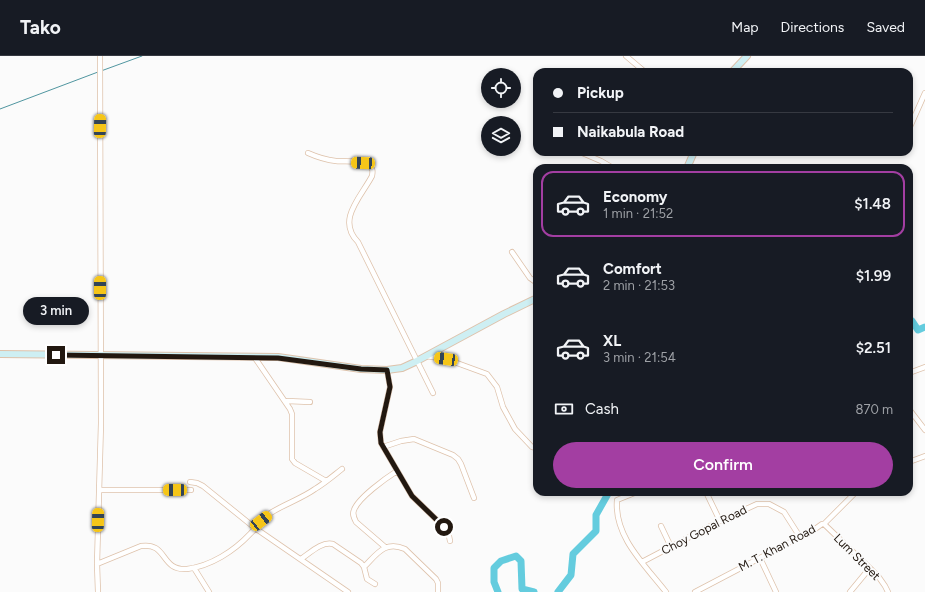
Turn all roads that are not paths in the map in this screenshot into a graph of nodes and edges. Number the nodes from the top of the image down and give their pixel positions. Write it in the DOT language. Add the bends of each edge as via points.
graph roads {
  1 [pos="100,56"];
  2 [pos="626,56"];
  3 [pos="745,56"];
  4 [pos="640,68"];
  5 [pos="735,68"];
  6 [pos="925,93"];
  7 [pos="913,120"];
  8 [pos="308,153"];
  9 [pos="589,156"];
  10 [pos="606,164"];
  11 [pos="512,252"];
  12 [pos="533,280"];
  13 [pos="533,300"];
  14 [pos="0,354"];
  15 [pos="100,355"];
  16 [pos="426,356"];
  17 [pos="255,358"];
  18 [pos="417,361"];
  19 [pos="925,367"];
  20 [pos="387,370"];
  21 [pos="913,372"];
  22 [pos="433,393"];
  23 [pos="287,402"];
  24 [pos="310,402"];
  25 [pos="913,414"];
  26 [pos="925,430"];
  27 [pos="533,447"];
  28 [pos="383,448"];
  29 [pos="925,455"];
  30 [pos="913,459"];
  31 [pos="342,469"];
  32 [pos="397,471"];
  33 [pos="326,481"];
  34 [pos="190,482"];
  35 [pos="99,490"];
  36 [pos="191,490"];
  37 [pos="628,496"];
  38 [pos="708,496"];
  39 [pos="852,496"];
  40 [pos="474,498"];
  41 [pos="720,521"];
  42 [pos="824,524"];
  43 [pos="661,526"];
  44 [pos="255,528"];
  45 [pos="800,537"];
  46 [pos="450,542"];
  47 [pos="385,547"];
  48 [pos="671,547"];
  49 [pos="760,558"];
  50 [pos="301,559"];
  51 [pos="642,562"];
  52 [pos="97,564"];
  53 [pos="364,567"];
  54 [pos="194,568"];
  55 [pos="869,569"];
  56 [pos="375,584"];
  57 [pos="98,592"];
  58 [pos="209,592"];
  59 [pos="348,592"];
  60 [pos="438,592"];
  61 [pos="666,592"];
  62 [pos="695,592"];
  63 [pos="776,592"];
  64 [pos="850,592"];
  65 [pos="888,592"];
  1 -- 15 [label="street"];
  2 -- 4 [label="street"];
  3 -- 5 [label="street"];
  6 -- 7 [label="street"];
  8 -- 18 [label="street" via="335,161 363,163 373,170 349,216 349,225 352,236 358,242"];
  9 -- 10 [label="street"];
  11 -- 12 [label="street"];
  13 -- 16 [label="street"];
  14 -- 15 [label="street"];
  15 -- 17 [label="street"];
  15 -- 35 [label="street"];
  16 -- 18 [label="street"];
  16 -- 27 [label="street" via="446,359 487,374 497,387 503,407 515,430"];
  17 -- 20 [label="street" via="278,358"];
  17 -- 23 [label="street"];
  18 -- 20 [label="street" via="402,368"];
  18 -- 22 [label="street"];
  19 -- 21 [label="street"];
  20 -- 28 [label="street" via="390,387 380,432"];
  23 -- 24 [label="street"];
  23 -- 33 [label="street" via="292,414 292,459 298,466"];
  25 -- 26 [label="street"];
  28 -- 32 [label="street"];
  28 -- 40 [label="street" via="414,439 452,455 461,464"];
  29 -- 30 [label="street"];
  31 -- 33 [label="street"];
  32 -- 46 [label="street" via="412,496 448,531"];
  32 -- 47 [label="street" via="376,486 353,512 356,522"];
  33 -- 44 [label="street" via="315,490 270,514"];
  34 -- 44 [label="street" via="203,486"];
  35 -- 36 [label="street"];
  35 -- 52 [label="street"];
  37 -- 51 [label="street" via="618,500 621,529"];
  38 -- 41 [label="street"];
  39 -- 42 [label="street, M. T. Khan Road"];
  41 -- 45 [label="street, Choy Gopal Road" via="757,504 769,504 784,512"];
  41 -- 48 [label="street, Choy Gopal Road"];
  42 -- 45 [label="street, M. T. Khan Road"];
  42 -- 55 [label="street, Lum Street"];
  43 -- 48 [label="street"];
  44 -- 50 [label="street"];
  44 -- 54 [label="street" via="231,551 215,561"];
  45 -- 49 [label="street, M. T. Khan Road"];
  47 -- 53 [label="street"];
  47 -- 60 [label="street" via="396,546 405,549 436,579"];
  48 -- 51 [label="street, Choy Gopal Road"];
  49 -- 62 [label="street, M. T. Khan Road"];
  49 -- 63 [label="street"];
  50 -- 53 [label="street" via="323,544 329,543"];
  50 -- 59 [label="street"];
  51 -- 61 [label="street"];
  52 -- 54 [label="street" via="147,545 158,549 174,568"];
  52 -- 57 [label="street"];
  53 -- 56 [label="street" via="367,579"];
  54 -- 58 [label="street"];
  55 -- 64 [label="street"];
  55 -- 65 [label="street, Lum Street" via="878,576"];
}
